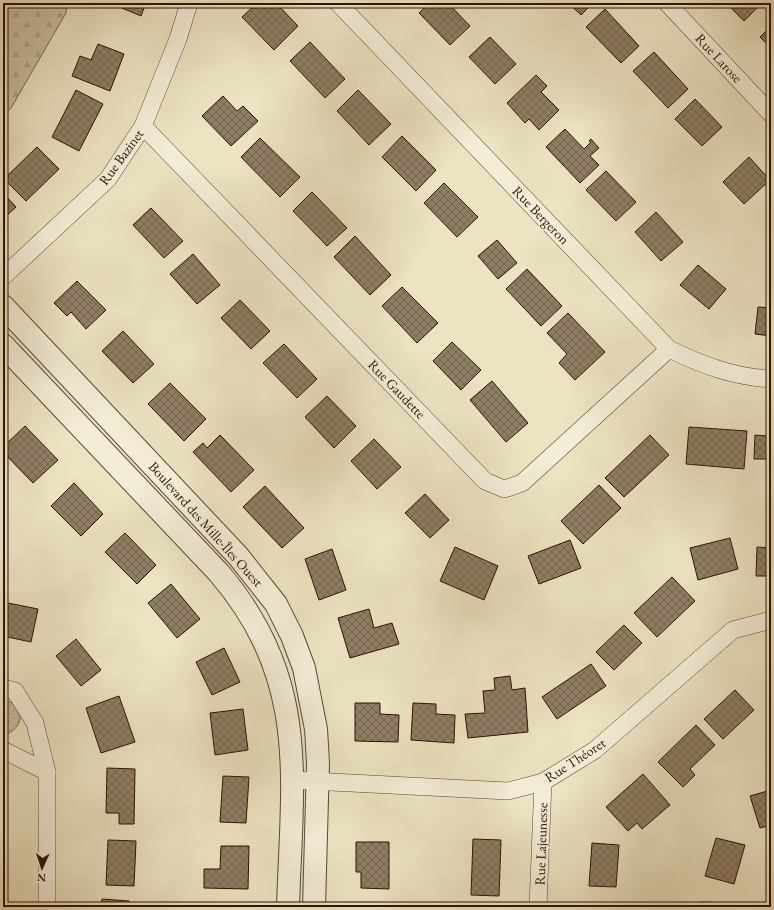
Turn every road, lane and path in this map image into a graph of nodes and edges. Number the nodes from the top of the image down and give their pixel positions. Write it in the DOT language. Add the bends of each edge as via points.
graph roads {
  1 [pos="189,3"];
  2 [pos="338,3"];
  3 [pos="667,3"];
  4 [pos="771,114"];
  5 [pos="143,126"];
  6 [pos="3,277"];
  7 [pos="3,306"];
  8 [pos="3,344"];
  9 [pos="669,349"];
  10 [pos="771,379"];
  11 [pos="771,620"];
  12 [pos="3,688"];
  13 [pos="3,750"];
  14 [pos="47,772"];
  15 [pos="292,780"];
  16 [pos="318,781"];
  17 [pos="543,782"];
  18 [pos="47,907"];
  19 [pos="288,907"];
  20 [pos="314,907"];
  21 [pos="538,907"];
  1 -- 5 [label="street, Rue Bazinet" via="178,39"];
  2 -- 9 [label="street, Rue Bergeron"];
  3 -- 4 [label="street, Rue Larose"];
  5 -- 6 [label="street, Rue Bazinet" via="108,179"];
  5 -- 9 [label="street, Rue Gaudette" via="485,481 504,488 522,483"];
  7 -- 16 [label="street, Boulevard des Mille-Îles Ouest" via="238,556 276,604 292,636 308,682 318,746"];
  8 -- 15 [label="street, Boulevard des Mille-Îles Ouest" via="219,573 251,616 269,650 283,691 291,734"];
  9 -- 10 [label="street, Rue Bergeron" via="704,366 748,378"];
  11 -- 17 [label="street, Rue Théoret" via="733,630 595,750"];
  12 -- 14 [label="street" via="15,691 35,723"];
  13 -- 14 [label="street"];
  14 -- 18 [label="street"];
  15 -- 16 [label="street, Rue Théoret"];
  15 -- 19 [label="street, Boulevard des Mille-Îles Ouest"];
  16 -- 17 [label="street, Rue Théoret" via="508,791"];
  16 -- 20 [label="street, Boulevard des Mille-Îles Ouest"];
  17 -- 21 [label="street, Rue Lajeunesse"];
}
